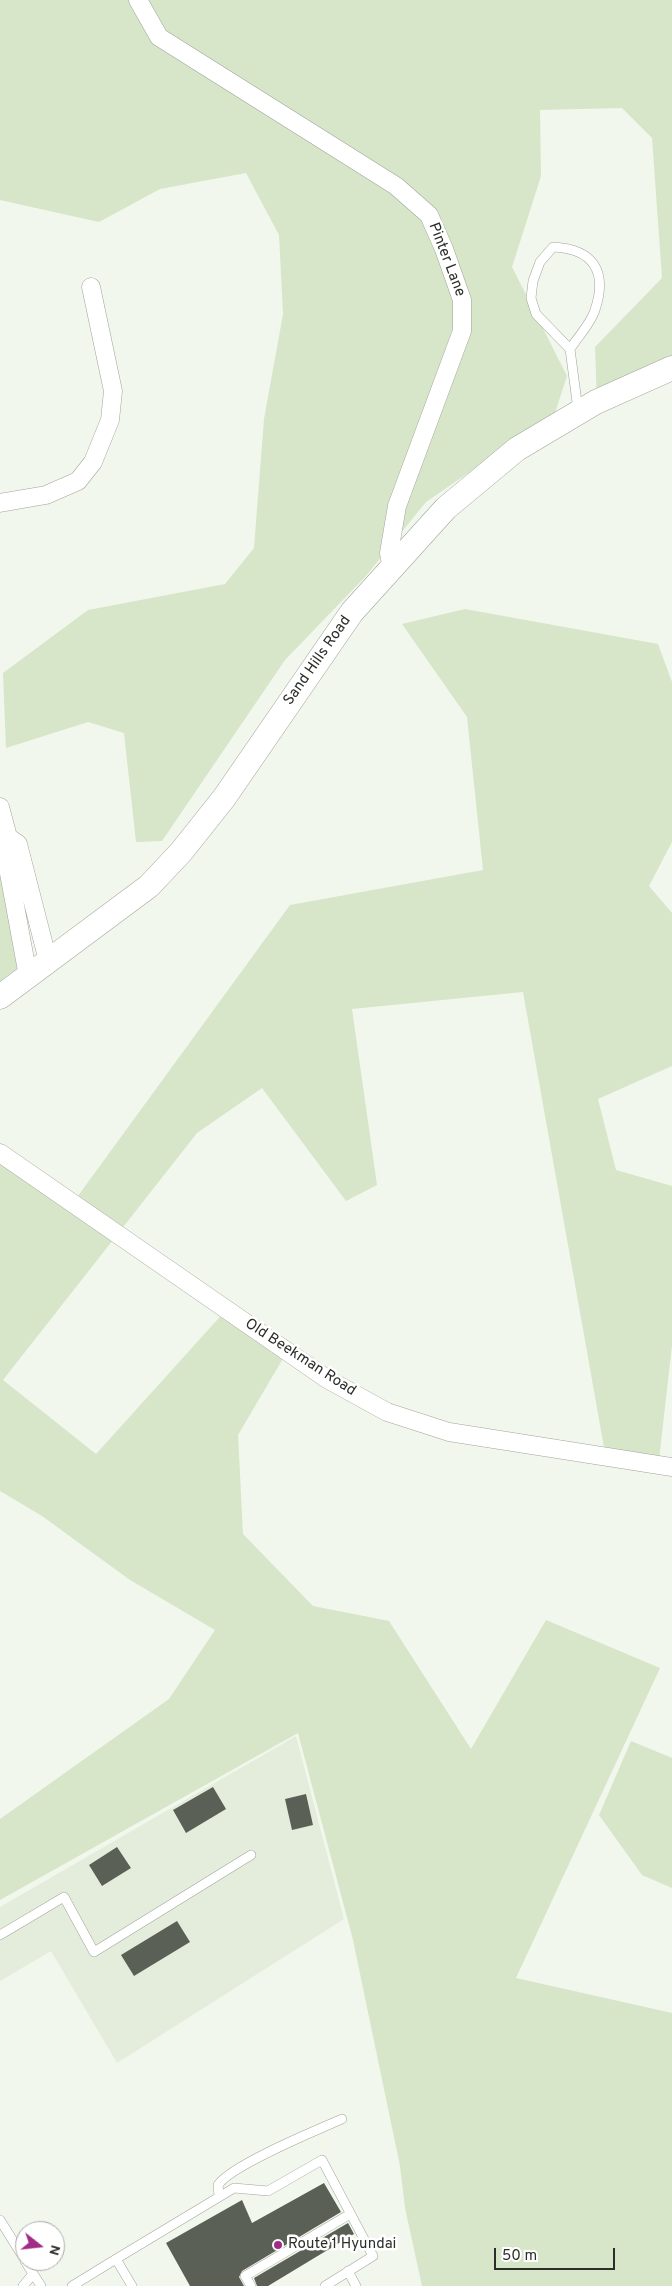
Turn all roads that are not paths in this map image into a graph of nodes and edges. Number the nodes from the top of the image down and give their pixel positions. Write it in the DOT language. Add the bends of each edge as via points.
graph roads {
  1 [pos="138,0"];
  2 [pos="91,287"];
  3 [pos="570,349"];
  4 [pos="672,368"];
  5 [pos="578,412"];
  6 [pos="0,503"];
  7 [pos="392,569"];
  8 [pos="0,807"];
  9 [pos="8,837"];
  10 [pos="48,961"];
  11 [pos="28,976"];
  12 [pos="0,997"];
  13 [pos="0,1153"];
  14 [pos="672,1467"];
  15 [pos="251,1855"];
  16 [pos="0,1935"];
  17 [pos="342,2119"];
  18 [pos="219,2196"];
  19 [pos="350,2214"];
  20 [pos="0,2220"];
  21 [pos="15,2245"];
  22 [pos="116,2259"];
  23 [pos="31,2271"];
  24 [pos="348,2272"];
  25 [pos="33,2274"];
  26 [pos="23,2286"];
  27 [pos="41,2286"];
  28 [pos="72,2286"];
  29 [pos="132,2286"];
  30 [pos="251,2286"];
  31 [pos="324,2286"];
  32 [pos="356,2286"];
  1 -- 7 [label="street, Pinter Lane" via="159,37 396,186 428,215 444,250 462,300 462,331 397,506 389,553"];
  2 -- 6 [label="street" via="113,391 110,420 93,462 78,481 70,485 46,495"];
  3 -- 3 [label="lane" via="595,312 600,290 597,269 585,254 571,248 553,248 540,262 531,298 536,314"];
  3 -- 5 [label="lane"];
  4 -- 5 [label="street, Sand Hills Road"];
  5 -- 7 [label="street, Sand Hills Road" via="518,449 446,508"];
  7 -- 10 [label="street, Sand Hills Road" via="352,612 224,798 181,852 149,886"];
  8 -- 9 [label="street"];
  9 -- 10 [label="street" via="18,844"];
  9 -- 11 [label="street" via="4,846"];
  10 -- 11 [label="street, Sand Hills Road"];
  11 -- 12 [label="street, Sand Hills Road"];
  13 -- 14 [label="street, Old Beekman Road" via="327,1379 387,1412 449,1432"];
  15 -- 16 [label="lane" via="94,1952 64,1897"];
  17 -- 18 [label="lane" via="226,2175 218,2185"];
  18 -- 19 [label="lane" via="234,2188 268,2191 322,2160"];
  18 -- 22 [label="lane"];
  19 -- 24 [label="lane" via="373,2256"];
  19 -- 30 [label="lane" via="245,2276"];
  20 -- 21 [label="lane"];
  22 -- 28 [label="lane"];
  22 -- 29 [label="lane"];
  23 -- 25 [label="lane"];
  24 -- 31 [label="lane"];
  24 -- 32 [label="lane"];
  25 -- 26 [label="lane"];
  25 -- 27 [label="lane"];
}
